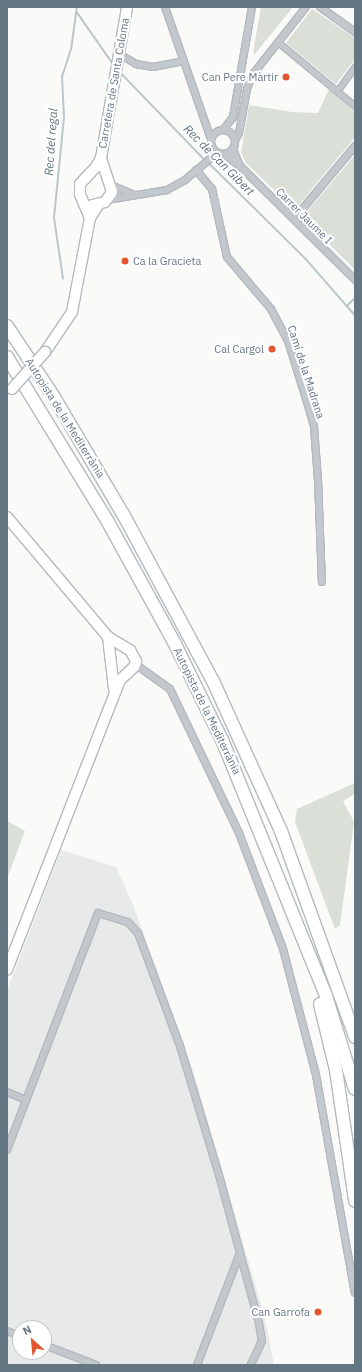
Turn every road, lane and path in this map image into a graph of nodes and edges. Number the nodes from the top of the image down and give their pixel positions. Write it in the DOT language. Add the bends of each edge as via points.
graph roads {
  1 [pos="127,7"];
  2 [pos="165,7"];
  3 [pos="252,7"];
  4 [pos="306,7"];
  5 [pos="320,7"];
  6 [pos="355,32"];
  7 [pos="279,43"];
  8 [pos="119,58"];
  9 [pos="183,61"];
  10 [pos="355,66"];
  11 [pos="336,91"];
  12 [pos="355,106"];
  13 [pos="223,130"];
  14 [pos="211,138"];
  15 [pos="235,140"];
  16 [pos="355,146"];
  17 [pos="233,149"];
  18 [pos="215,151"];
  19 [pos="224,154"];
  20 [pos="101,158"];
  21 [pos="240,166"];
  22 [pos="198,169"];
  23 [pos="91,173"];
  24 [pos="109,181"];
  25 [pos="133,195"];
  26 [pos="83,200"];
  27 [pos="103,202"];
  28 [pos="90,218"];
  29 [pos="294,219"];
  30 [pos="355,280"];
  31 [pos="7,326"];
  32 [pos="7,357"];
  33 [pos="8,393"];
  34 [pos="7,510"];
  35 [pos="11,521"];
  36 [pos="322,582"];
  37 [pos="108,637"];
  38 [pos="124,648"];
  39 [pos="112,654"];
  40 [pos="135,664"];
  41 [pos="112,668"];
  42 [pos="125,673"];
  43 [pos="114,693"];
  44 [pos="310,956"];
  45 [pos="7,970"];
  46 [pos="343,999"];
  47 [pos="355,1013"];
  48 [pos="355,1036"];
  49 [pos="355,1089"];
  50 [pos="8,1094"];
  51 [pos="26,1100"];
  52 [pos="7,1150"];
  53 [pos="355,1202"];
  54 [pos="240,1252"];
  55 [pos="355,1292"];
  56 [pos="52,1348"];
  57 [pos="96,1365"];
  58 [pos="197,1365"];
  59 [pos="252,1365"];
  1 -- 8 [label="main road, Carretera de Santa Coloma"];
  2 -- 9 [label="street"];
  3 -- 13 [label="street" via="233,117"];
  4 -- 7 [label="street"];
  5 -- 6 [label="street"];
  7 -- 11 [label="street"];
  7 -- 15 [label="street" via="252,74 239,133"];
  8 -- 9 [label="street" via="153,67"];
  8 -- 20 [label="main road, Carretera de Santa Coloma"];
  9 -- 14 [label="street"];
  10 -- 11 [label="street"];
  11 -- 12 [label="street"];
  13 -- 14 [label="street"];
  13 -- 15 [label="street" via="230,132"];
  14 -- 18 [label="street"];
  15 -- 17 [label="street"];
  16 -- 29 [label="street"];
  17 -- 19 [label="street"];
  17 -- 21 [label="street, Carrer Jaume I"];
  18 -- 19 [label="street"];
  18 -- 22 [label="street"];
  19 -- 21 [label="street, Carrer Jaume I"];
  20 -- 23 [label="main road, Carretera de Santa Coloma"];
  20 -- 24 [label="main road, Carretera de Santa Coloma"];
  21 -- 29 [label="street, Carrer Jaume I"];
  22 -- 25 [label="street" via="167,190 147,195"];
  22 -- 36 [label="street, Camí de la Madrana" via="212,189 227,257 275,315 288,341 307,402 314,427"];
  23 -- 24 [label="main road" via="98,172"];
  23 -- 26 [label="main road, Carretera de Santa Coloma" via="80,184"];
  24 -- 25 [label="street"];
  24 -- 27 [label="main road, Carretera de Santa Coloma"];
  25 -- 27 [label="street"];
  26 -- 27 [label="main road" via="89,204"];
  26 -- 28 [label="main road, Carretera de Santa Coloma"];
  27 -- 28 [label="main road, Carretera de Santa Coloma"];
  28 -- 33 [label="main road, Carretera de Santa Coloma, bridge" via="72,312 45,352"];
  29 -- 30 [label="street, Carrer Jaume I"];
  31 -- 46 [label="highway, Autopista de la Mediterrània" via="86,450 195,646 268,798"];
  32 -- 44 [label="highway, Autopista de la Mediterrània" via="84,480 178,648 237,771"];
  34 -- 35 [label="main road"];
  35 -- 37 [label="main road"];
  37 -- 38 [label="main road"];
  37 -- 39 [label="main road"];
  38 -- 39 [label="main road"];
  38 -- 40 [label="main road" via="134,655"];
  39 -- 41 [label="main road"];
  40 -- 42 [label="main road"];
  40 -- 55 [label="street" via="170,688 239,832 283,949 316,1075"];
  41 -- 42 [label="main road"];
  41 -- 43 [label="main road"];
  42 -- 43 [label="main road"];
  43 -- 45 [label="main road"];
  44 -- 49 [label="highway, Autopista de la Mediterrània" via="326,996"];
  44 -- 53 [label="highway" via="336,1070"];
  46 -- 47 [label="highway"];
  46 -- 48 [label="highway, Autopista de la Mediterrània"];
  50 -- 51 [label="street"];
  51 -- 52 [label="street"];
  51 -- 54 [label="street" via="98,913 128,922 138,933 180,1046"];
  54 -- 58 [label="street"];
  54 -- 59 [label="street" via="262,1341"];
  56 -- 57 [label="street"];
}
